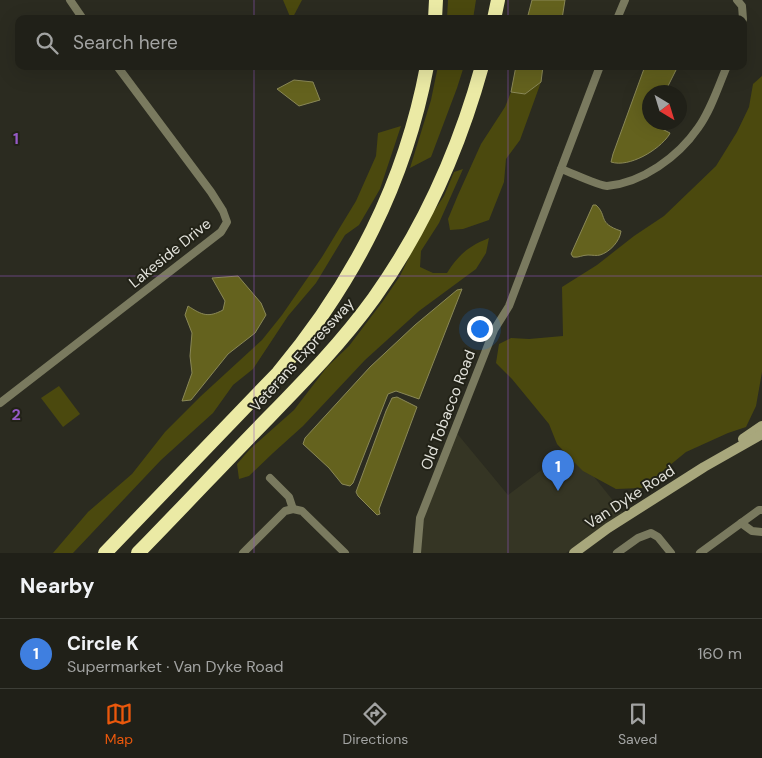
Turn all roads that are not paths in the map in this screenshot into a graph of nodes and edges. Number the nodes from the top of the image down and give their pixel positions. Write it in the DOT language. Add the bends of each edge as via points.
graph roads {
  1 [pos="70,0"];
  2 [pos="436,0"];
  3 [pos="498,0"];
  4 [pos="625,0"];
  5 [pos="737,0"];
  6 [pos="80,15"];
  7 [pos="435,15"];
  8 [pos="495,15"];
  9 [pos="619,15"];
  10 [pos="743,15"];
  11 [pos="120,70"];
  12 [pos="426,70"];
  13 [pos="481,70"];
  14 [pos="598,70"];
  15 [pos="724,70"];
  16 [pos="561,168"];
  17 [pos="0,403"];
  18 [pos="762,426"];
  19 [pos="762,434"];
  20 [pos="704,467"];
  21 [pos="270,478"];
  22 [pos="761,508"];
  23 [pos="293,509"];
  24 [pos="741,523"];
  25 [pos="762,532"];
  26 [pos="105,553"];
  27 [pos="138,553"];
  28 [pos="243,553"];
  29 [pos="345,553"];
  30 [pos="417,553"];
  31 [pos="574,553"];
  32 [pos="617,553"];
  33 [pos="671,553"];
  34 [pos="700,553"];
  1 -- 6 [label="street"];
  2 -- 7 [label="highway"];
  3 -- 8 [label="highway"];
  4 -- 9 [label="street"];
  5 -- 10 [label="street" via="742,6"];
  11 -- 17 [label="street, Lakeside Drive" via="211,192 227,222 221,232"];
  12 -- 26 [label="highway, Veterans Expressway" via="408,144 393,186 338,293 301,346 261,392"];
  13 -- 27 [label="highway, Veterans Expressway" via="467,116 436,192 374,299 318,367"];
  14 -- 16 [label="street, Old Tobacco Road"];
  15 -- 16 [label="street" via="698,128 669,159 637,179 605,186"];
  16 -- 30 [label="street, Old Tobacco Road" via="509,306 494,330 420,518"];
  18 -- 20 [label="main road, Van Dyke Road"];
  19 -- 20 [label="main road, Van Dyke Road"];
  20 -- 31 [label="main road, Van Dyke Road"];
  21 -- 23 [label="street" via="289,497"];
  22 -- 24 [label="street"];
  23 -- 28 [label="street" via="285,511"];
  23 -- 29 [label="street" via="302,511"];
  24 -- 25 [label="street" via="752,531"];
  24 -- 34 [label="street"];
  32 -- 33 [label="street" via="651,533"];
}
